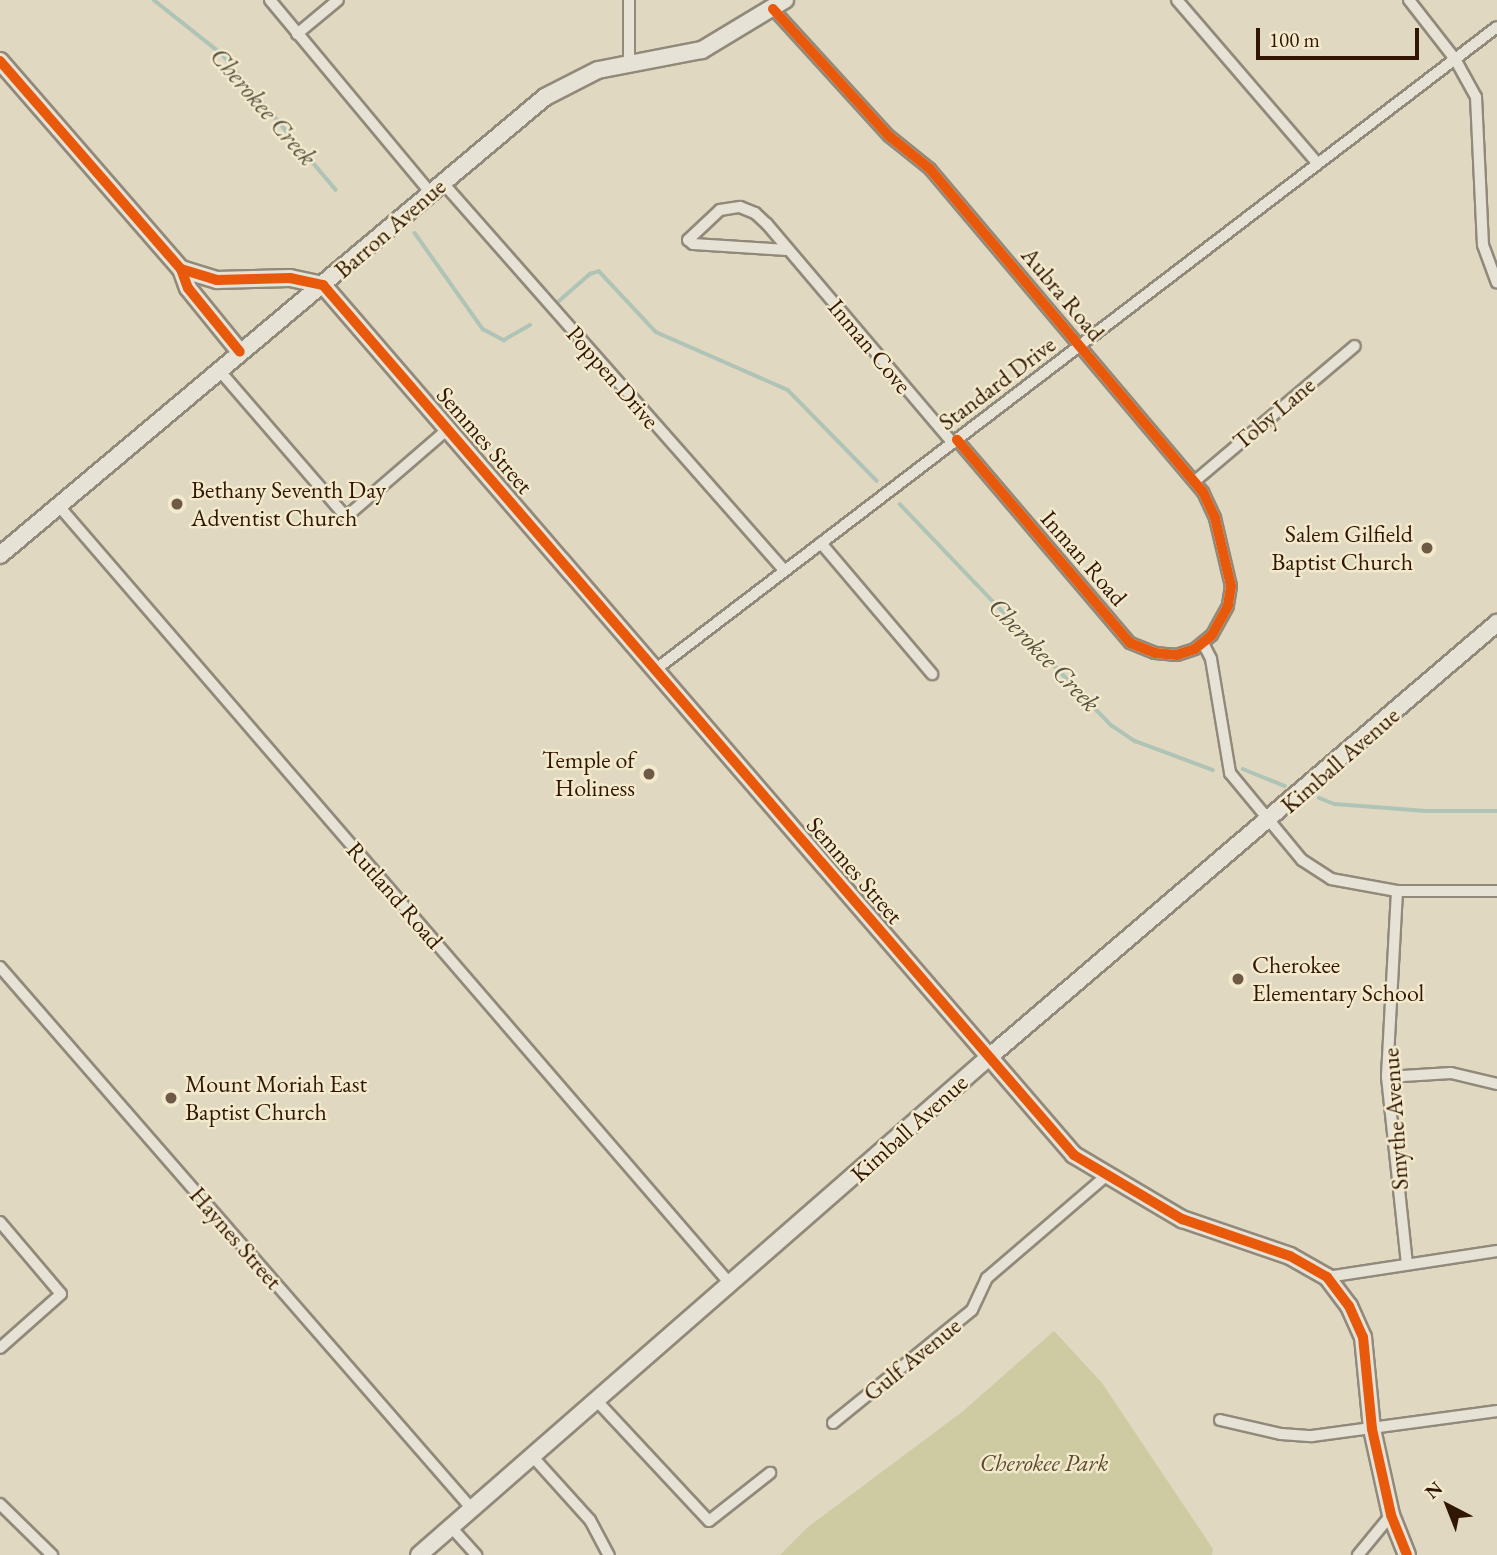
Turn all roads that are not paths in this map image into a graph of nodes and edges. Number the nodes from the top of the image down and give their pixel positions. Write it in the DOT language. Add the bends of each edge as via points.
graph roads {
  1 [pos="270,0"];
  2 [pos="338,0"];
  3 [pos="629,0"];
  4 [pos="1177,0"];
  5 [pos="1409,0"];
  6 [pos="779,5"];
  7 [pos="1497,27"];
  8 [pos="297,34"];
  9 [pos="1455,59"];
  10 [pos="0,61"];
  11 [pos="629,63"];
  12 [pos="1317,163"];
  13 [pos="437,188"];
  14 [pos="787,250"];
  15 [pos="181,269"];
  16 [pos="1497,283"];
  17 [pos="323,285"];
  18 [pos="1079,346"];
  19 [pos="1355,346"];
  20 [pos="240,352"];
  21 [pos="219,370"];
  22 [pos="448,429"];
  23 [pos="955,442"];
  24 [pos="1195,481"];
  25 [pos="58,505"];
  26 [pos="821,543"];
  27 [pos="0,555"];
  28 [pos="784,570"];
  29 [pos="1497,624"];
  30 [pos="1203,643"];
  31 [pos="655,670"];
  32 [pos="932,674"];
  33 [pos="1270,820"];
  34 [pos="1397,891"];
  35 [pos="1497,891"];
  36 [pos="0,967"];
  37 [pos="988,1058"];
  38 [pos="1387,1077"];
  39 [pos="1497,1084"];
  40 [pos="1106,1176"];
  41 [pos="0,1222"];
  42 [pos="1497,1251"];
  43 [pos="1406,1262"];
  44 [pos="1327,1277"];
  45 [pos="731,1285"];
  46 [pos="0,1348"];
  47 [pos="597,1401"];
  48 [pos="1497,1412"];
  49 [pos="1220,1420"];
  50 [pos="833,1423"];
  51 [pos="1372,1429"];
  52 [pos="533,1457"];
  53 [pos="770,1474"];
  54 [pos="0,1504"];
  55 [pos="472,1509"];
  56 [pos="1391,1515"];
  57 [pos="451,1527"];
  58 [pos="52,1555"];
  59 [pos="419,1555"];
  60 [pos="476,1555"];
  61 [pos="608,1555"];
  62 [pos="1358,1555"];
  63 [pos="1407,1555"];
  1 -- 8 [label="street, Poppen Drive"];
  2 -- 8 [label="street"];
  3 -- 11 [label="street"];
  4 -- 12 [label="street"];
  5 -- 9 [label="street"];
  6 -- 11 [label="main road, Barron Avenue" via="702,50"];
  6 -- 18 [label="street, Aubra Road" via="889,136 930,169"];
  7 -- 9 [label="street, Standard Drive"];
  8 -- 13 [label="street, Poppen Drive"];
  9 -- 12 [label="street, Standard Drive"];
  9 -- 16 [label="street" via="1476,97 1483,245"];
  10 -- 15 [label="main road"];
  11 -- 13 [label="main road, Barron Avenue" via="586,74 545,96"];
  12 -- 18 [label="street, Standard Drive"];
  13 -- 17 [label="main road, Barron Avenue"];
  13 -- 28 [label="street, Poppen Drive"];
  14 -- 14 [label="street, Inman Cove" via="693,244 688,240 713,214 740,207 761,218"];
  14 -- 23 [label="street, Inman Cove"];
  15 -- 17 [label="main road" via="217,281 290,278"];
  15 -- 20 [label="main road" via="188,288"];
  17 -- 20 [label="main road, Barron Avenue"];
  17 -- 22 [label="main road, Semmes Street"];
  18 -- 23 [label="street, Standard Drive"];
  18 -- 24 [label="street, Aubra Road"];
  19 -- 24 [label="street, Toby Lane"];
  20 -- 21 [label="main road, Barron Avenue"];
  21 -- 22 [label="street" via="346,517"];
  21 -- 25 [label="main road, Barron Avenue"];
  22 -- 31 [label="main road, Semmes Street"];
  23 -- 26 [label="street, Standard Drive"];
  23 -- 30 [label="street, Inman Road" via="1130,643 1155,653 1177,655"];
  24 -- 30 [label="street, Aubra Road" via="1215,518 1231,586 1228,606"];
  25 -- 27 [label="main road, Barron Avenue"];
  25 -- 45 [label="street, Rutland Road"];
  26 -- 28 [label="street, Standard Drive"];
  26 -- 32 [label="street"];
  28 -- 31 [label="street, Standard Drive"];
  29 -- 33 [label="main road, Kimball Avenue"];
  30 -- 33 [label="street" via="1211,659 1230,773"];
  31 -- 37 [label="main road, Semmes Street"];
  33 -- 34 [label="street" via="1302,860 1331,879"];
  33 -- 37 [label="main road, Kimball Avenue"];
  34 -- 35 [label="street"];
  34 -- 38 [label="street, Smythe Avenue"];
  36 -- 55 [label="street, Haynes Street"];
  37 -- 40 [label="main road, Semmes Street" via="1062,1144"];
  37 -- 45 [label="main road, Kimball Avenue"];
  38 -- 39 [label="street" via="1451,1073"];
  38 -- 43 [label="street, Smythe Avenue"];
  40 -- 44 [label="main road, Semmes Street" via="1182,1219 1290,1256"];
  40 -- 50 [label="street, Gulf Avenue" via="987,1278 972,1310"];
  41 -- 46 [label="street" via="61,1294"];
  42 -- 43 [label="street"];
  43 -- 44 [label="street"];
  44 -- 51 [label="main road, Semmes Street" via="1349,1306 1363,1337"];
  45 -- 47 [label="main road, Kimball Avenue"];
  47 -- 52 [label="main road, Kimball Avenue"];
  47 -- 53 [label="street" via="709,1521"];
  48 -- 51 [label="street"];
  49 -- 51 [label="street" via="1311,1436"];
  51 -- 56 [label="main road, Semmes Street"];
  52 -- 55 [label="main road, Kimball Avenue"];
  52 -- 61 [label="street" via="590,1520"];
  54 -- 58 [label="street"];
  55 -- 57 [label="main road, Kimball Avenue"];
  56 -- 62 [label="street"];
  56 -- 63 [label="main road, Semmes Street"];
  57 -- 59 [label="main road, Kimball Avenue"];
  57 -- 60 [label="street"];
}
